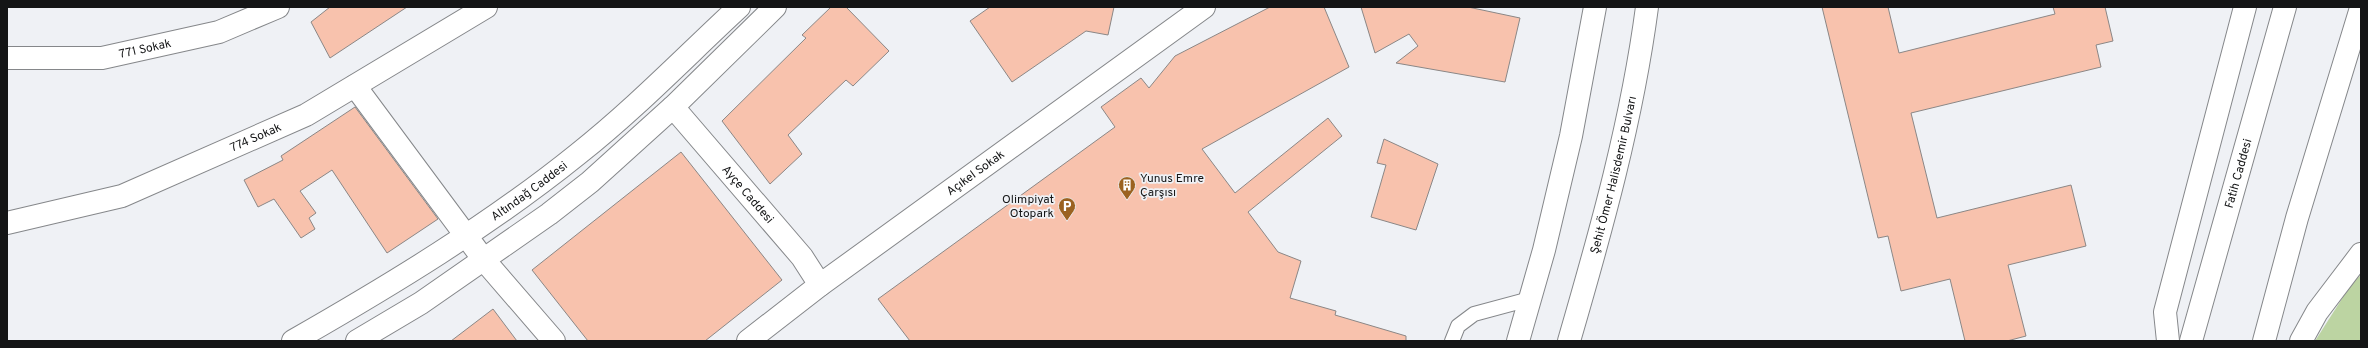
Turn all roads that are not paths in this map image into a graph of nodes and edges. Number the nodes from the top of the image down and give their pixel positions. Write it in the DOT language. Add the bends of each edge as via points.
graph roads {
  1 [pos="278,7"];
  2 [pos="486,7"];
  3 [pos="739,7"];
  4 [pos="775,7"];
  5 [pos="1204,7"];
  6 [pos="1595,7"];
  7 [pos="1647,7"];
  8 [pos="2245,7"];
  9 [pos="2286,7"];
  10 [pos="2361,8"];
  11 [pos="7,58"];
  12 [pos="355,86"];
  13 [pos="673,107"];
  14 [pos="7,223"];
  15 [pos="465,236"];
  16 [pos="2361,254"];
  17 [pos="484,260"];
  18 [pos="820,285"];
  19 [pos="1530,300"];
  20 [pos="292,341"];
  21 [pos="357,341"];
  22 [pos="554,341"];
  23 [pos="748,341"];
  24 [pos="1452,341"];
  25 [pos="1518,341"];
  26 [pos="1568,341"];
  27 [pos="2168,341"];
  28 [pos="2191,341"];
  29 [pos="2264,341"];
  30 [pos="2301,341"];
  1 -- 11 [label="main road, 771 Sokak" via="219,32 102,58"];
  2 -- 12 [label="main road, 774 Sokak"];
  3 -- 15 [label="main road, Altındağ Caddesi" via="578,154"];
  4 -- 13 [label="main road"];
  5 -- 18 [label="main road, Açıkel Sokak"];
  6 -- 19 [label="main road" via="1571,136"];
  7 -- 26 [label="main road, Şehit Ömer Halisdemir Bulvarı" via="1640,62 1606,215"];
  8 -- 27 [label="main road" via="2165,312"];
  9 -- 28 [label="main road, Fatih Caddesi"];
  10 -- 29 [label="main road" via="2297,218"];
  12 -- 14 [label="main road, 774 Sokak" via="306,115 122,196"];
  12 -- 15 [label="main road"];
  13 -- 17 [label="main road" via="590,182"];
  13 -- 18 [label="main road, Ayçe Caddesi" via="802,257"];
  15 -- 17 [label="main road"];
  15 -- 20 [label="main road, Altındağ Caddesi"];
  16 -- 30 [label="main road" via="2316,312"];
  17 -- 21 [label="main road" via="421,303"];
  17 -- 22 [label="main road"];
  18 -- 23 [label="main road, Açıkel Sokak"];
  19 -- 24 [label="lane" via="1474,314 1458,326"];
  19 -- 25 [label="main road"];
}
